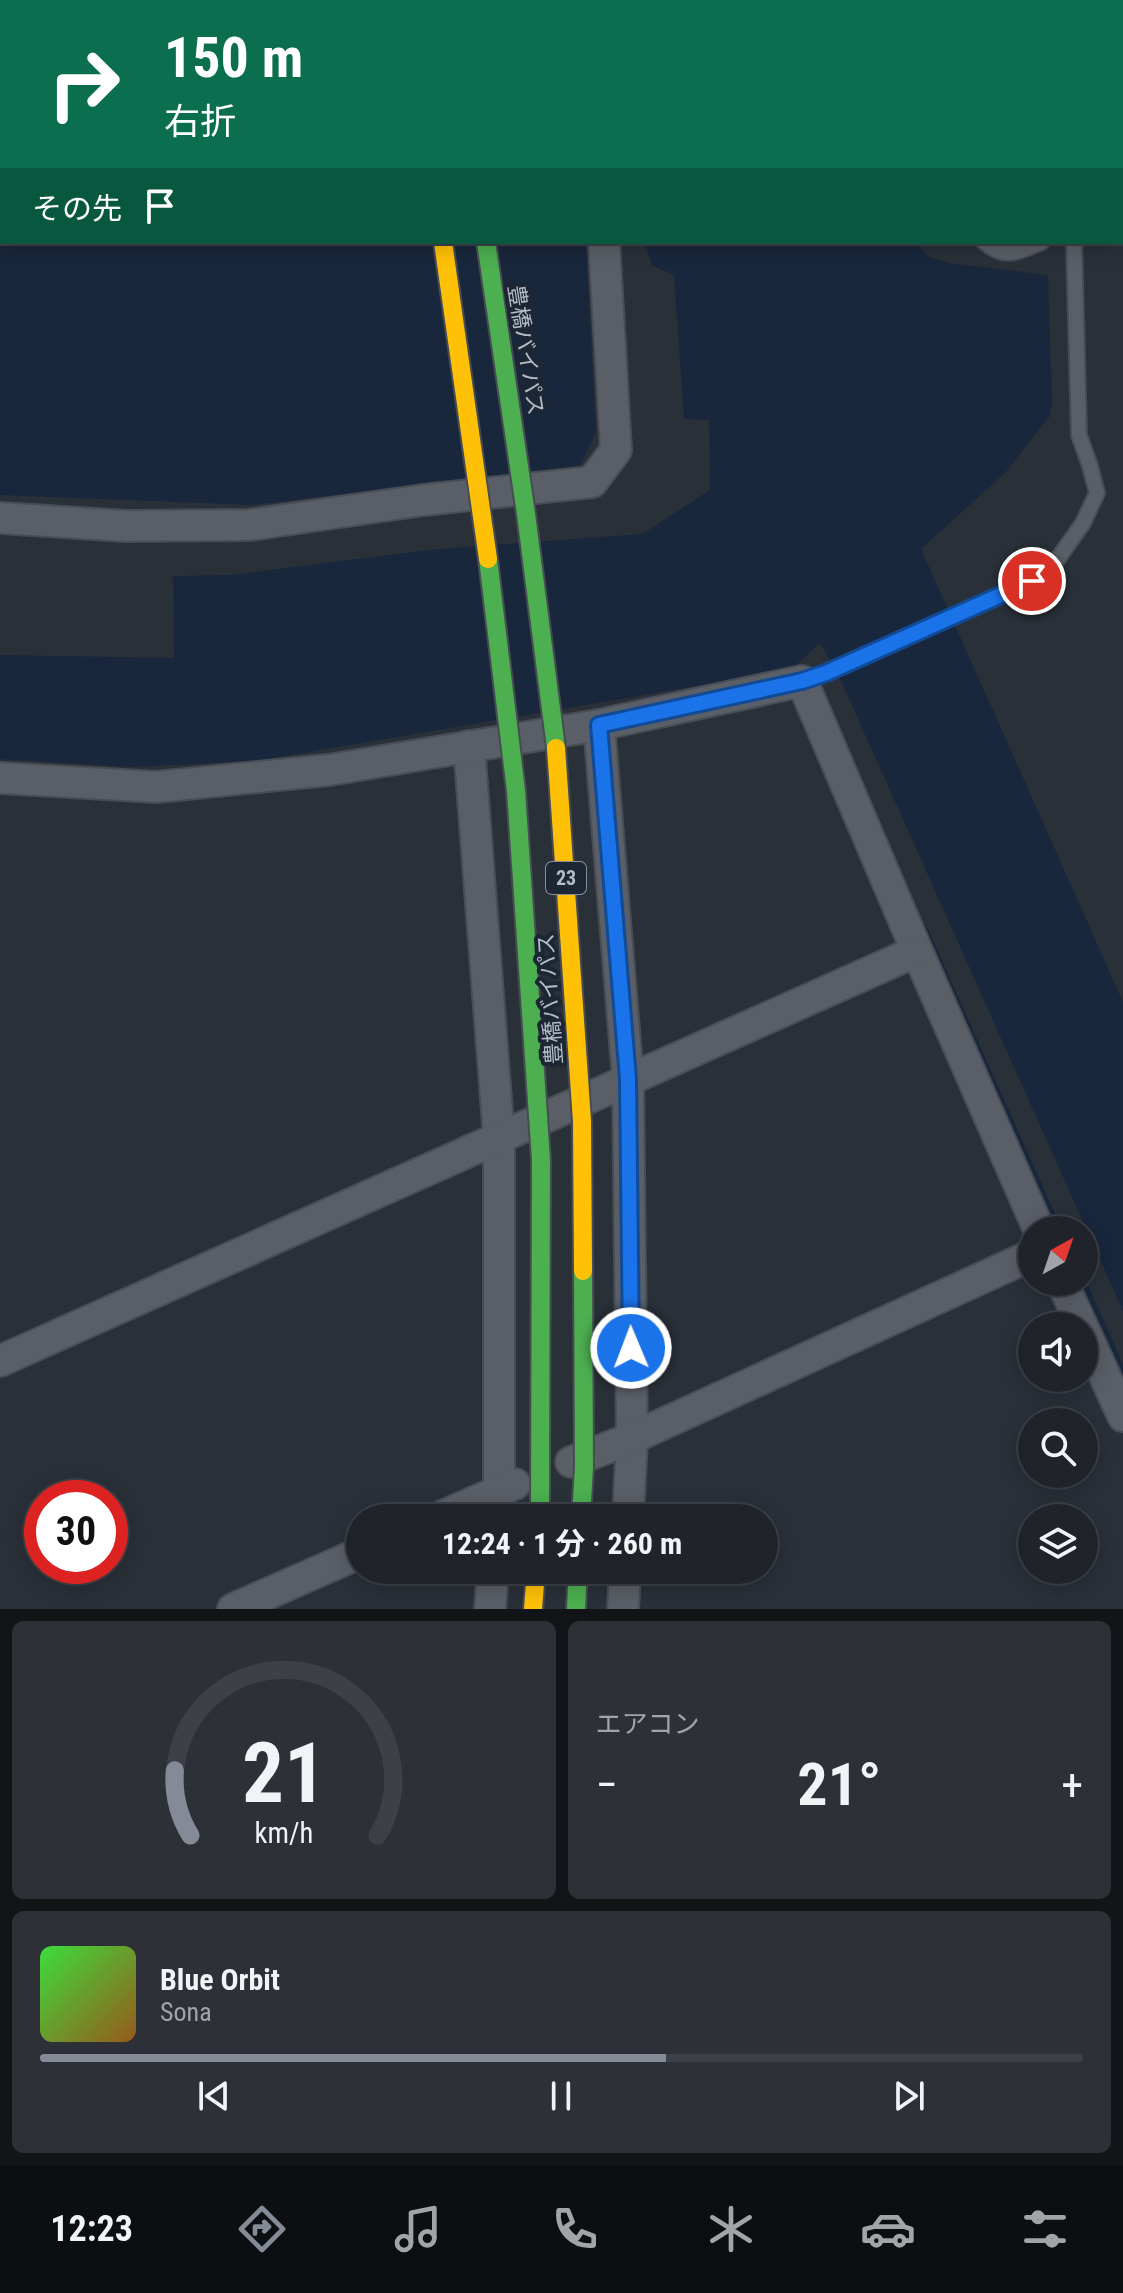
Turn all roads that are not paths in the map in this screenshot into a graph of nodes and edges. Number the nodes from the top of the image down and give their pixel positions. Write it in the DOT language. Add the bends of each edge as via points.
graph roads {
  1 [pos="443,244"];
  2 [pos="486,244"];
  3 [pos="604,244"];
  4 [pos="986,244"];
  5 [pos="1037,244"];
  6 [pos="1074,244"];
  7 [pos="0,518"];
  8 [pos="803,681"];
  9 [pos="599,725"];
  10 [pos="469,746"];
  11 [pos="0,778"];
  12 [pos="917,951"];
  13 [pos="628,1079"];
  14 [pos="499,1138"];
  15 [pos="1033,1216"];
  16 [pos="1018,1261"];
  17 [pos="0,1361"];
  18 [pos="1098,1361"];
  19 [pos="1123,1416"];
  20 [pos="632,1438"];
  21 [pos="498,1504"];
  22 [pos="540,1504"];
  23 [pos="582,1504"];
  24 [pos="629,1504"];
  25 [pos="346,1559"];
  26 [pos="492,1584"];
  27 [pos="535,1584"];
  28 [pos="577,1584"];
  29 [pos="624,1584"];
  30 [pos="233,1609"];
  31 [pos="490,1609"];
  32 [pos="533,1609"];
  33 [pos="576,1609"];
  34 [pos="623,1609"];
  1 -- 22 [label="highway, 豊橋バイパス / 23, bridge" via="517,807 541,1160"];
  2 -- 23 [label="highway, 豊橋バイパス / 23, bridge" via="559,774 582,1121"];
  3 -- 7 [label="street" via="616,450 592,482 249,525 126,526"];
  4 -- 5 [label="lane" via="1002,254"];
  6 -- 8 [label="lane" via="1079,435 1097,493 1083,523 1057,560 1032,581"];
  8 -- 9 [label="street"];
  8 -- 12 [label="street"];
  9 -- 10 [label="street"];
  9 -- 13 [label="street"];
  10 -- 11 [label="street" via="329,770 156,787"];
  10 -- 14 [label="street"];
  12 -- 13 [label="street"];
  12 -- 15 [label="street"];
  13 -- 14 [label="street"];
  13 -- 20 [label="street"];
  14 -- 17 [label="street"];
  14 -- 21 [label="street"];
  16 -- 20 [label="street"];
  18 -- 19 [label="street"];
  20 -- 21 [label="street"];
  20 -- 24 [label="street"];
  25 -- 30 [label="street"];
  26 -- 31 [label="street"];
  27 -- 32 [label="highway"];
  28 -- 33 [label="highway"];
  29 -- 34 [label="street"];
}
